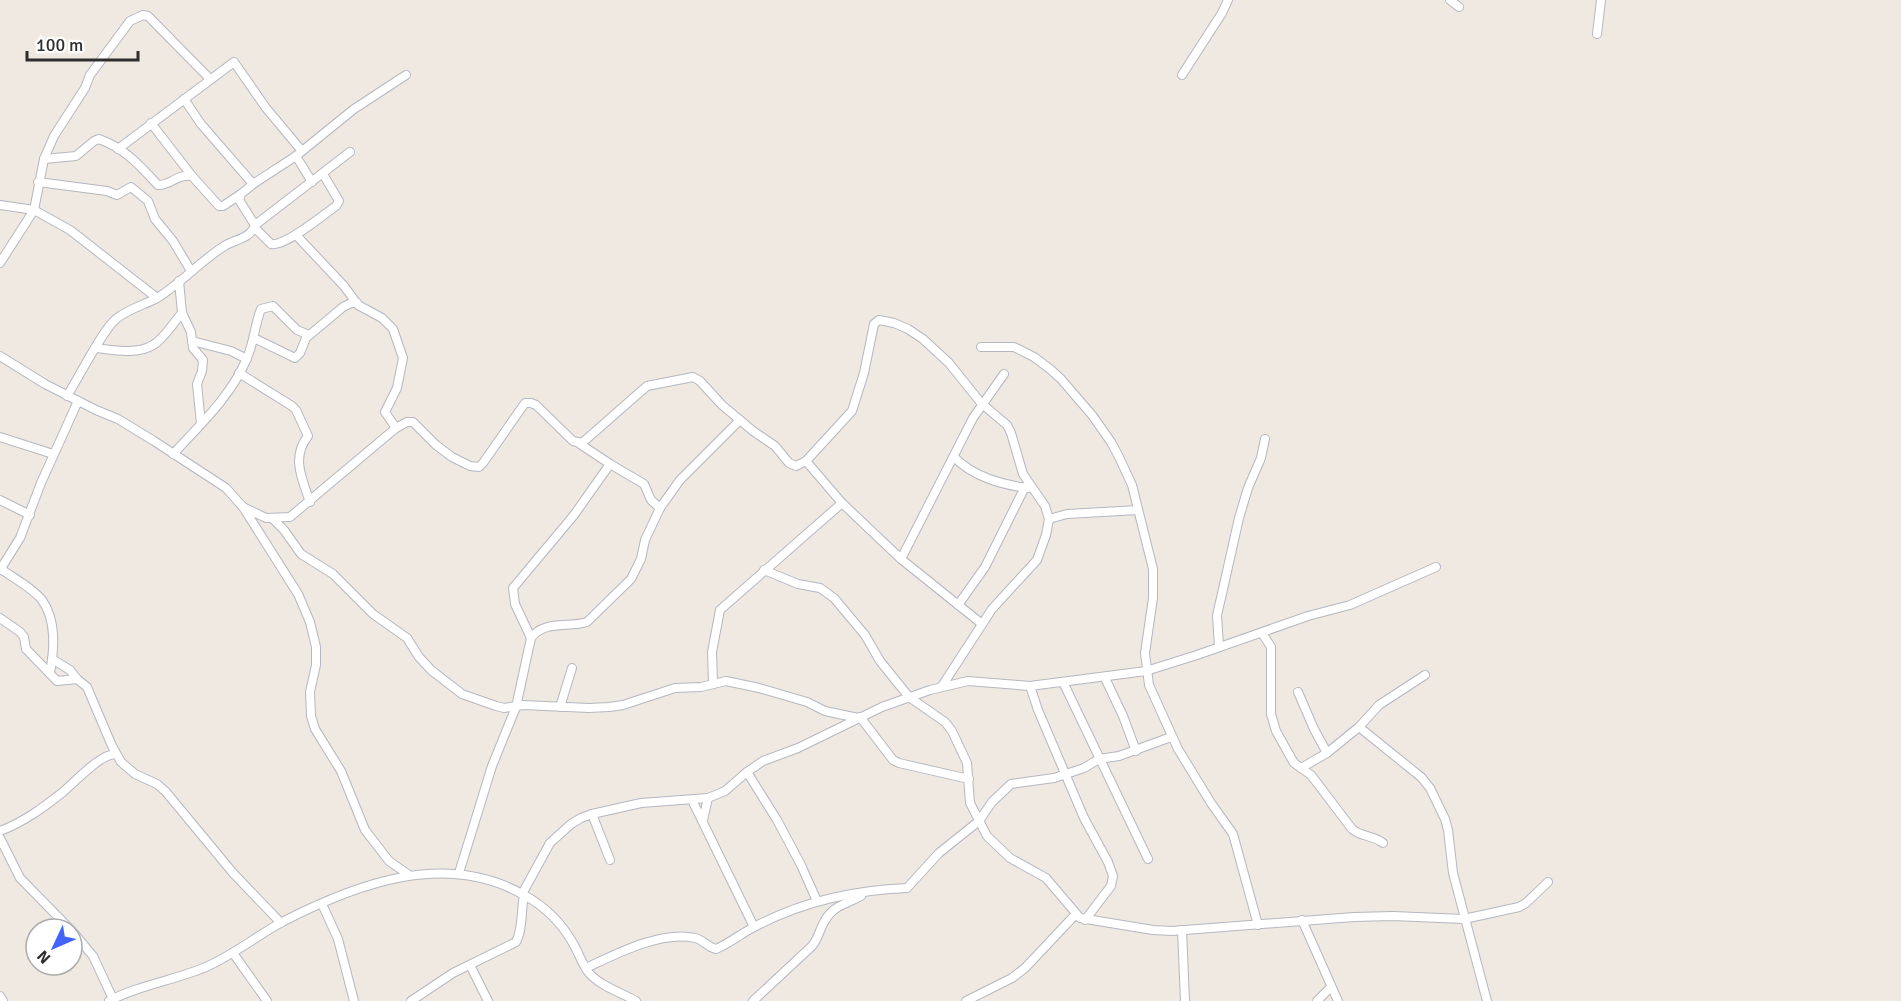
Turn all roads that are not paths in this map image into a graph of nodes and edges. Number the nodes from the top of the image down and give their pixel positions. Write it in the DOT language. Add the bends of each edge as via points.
graph roads {
  1 [pos="1228,0"];
  2 [pos="1450,0"];
  3 [pos="1601,0"];
  4 [pos="1459,7"];
  5 [pos="1597,34"];
  6 [pos="406,75"];
  7 [pos="1182,75"];
  8 [pos="210,79"];
  9 [pos="184,99"];
  10 [pos="151,123"];
  11 [pos="118,149"];
  12 [pos="350,152"];
  13 [pos="299,153"];
  14 [pos="44,159"];
  15 [pos="323,174"];
  16 [pos="192,176"];
  17 [pos="38,182"];
  18 [pos="312,182"];
  19 [pos="253,184"];
  20 [pos="242,194"];
  21 [pos="0,205"];
  22 [pos="34,210"];
  23 [pos="255,227"];
  24 [pos="296,235"];
  25 [pos="0,263"];
  26 [pos="191,271"];
  27 [pos="179,281"];
  28 [pos="157,298"];
  29 [pos="357,303"];
  30 [pos="182,313"];
  31 [pos="309,335"];
  32 [pos="254,338"];
  33 [pos="192,341"];
  34 [pos="981,347"];
  35 [pos="96,348"];
  36 [pos="0,356"];
  37 [pos="247,359"];
  38 [pos="239,373"];
  39 [pos="1004,374"];
  40 [pos="68,396"];
  41 [pos="78,401"];
  42 [pos="981,403"];
  43 [pos="740,420"];
  44 [pos="201,424"];
  45 [pos="396,428"];
  46 [pos="0,437"];
  47 [pos="1265,439"];
  48 [pos="580,444"];
  49 [pos="53,454"];
  50 [pos="173,454"];
  51 [pos="954,457"];
  52 [pos="806,461"];
  53 [pos="610,464"];
  54 [pos="1029,488"];
  55 [pos="0,500"];
  56 [pos="310,502"];
  57 [pos="842,503"];
  58 [pos="243,507"];
  59 [pos="660,508"];
  60 [pos="1138,510"];
  61 [pos="30,515"];
  62 [pos="273,519"];
  63 [pos="1049,519"];
  64 [pos="901,559"];
  65 [pos="1436,567"];
  66 [pos="1,569"];
  67 [pos="764,570"];
  68 [pos="958,605"];
  69 [pos="0,618"];
  70 [pos="982,624"];
  71 [pos="1262,633"];
  72 [pos="531,638"];
  73 [pos="1219,647"];
  74 [pos="52,659"];
  75 [pos="572,668"];
  76 [pos="1146,671"];
  77 [pos="50,673"];
  78 [pos="1425,675"];
  79 [pos="1105,678"];
  80 [pos="77,679"];
  81 [pos="1064,682"];
  82 [pos="713,683"];
  83 [pos="942,686"];
  84 [pos="1030,686"];
  85 [pos="1298,692"];
  86 [pos="909,697"];
  87 [pos="560,706"];
  88 [pos="516,707"];
  89 [pos="859,718"];
  90 [pos="1359,727"];
  91 [pos="1171,737"];
  92 [pos="1136,751"];
  93 [pos="1327,753"];
  94 [pos="116,754"];
  95 [pos="1099,759"];
  96 [pos="1301,768"];
  97 [pos="747,772"];
  98 [pos="1066,774"];
  99 [pos="969,779"];
  100 [pos="708,798"];
  101 [pos="692,800"];
  102 [pos="592,814"];
  103 [pos="703,820"];
  104 [pos="979,821"];
  105 [pos="0,831"];
  106 [pos="0,838"];
  107 [pos="1383,843"];
  108 [pos="1148,859"];
  109 [pos="610,860"];
  110 [pos="459,873"];
  111 [pos="409,875"];
  112 [pos="1548,882"];
  113 [pos="865,893"];
  114 [pos="523,894"];
  115 [pos="817,901"];
  116 [pos="322,904"];
  117 [pos="1076,915"];
  118 [pos="58,917"];
  119 [pos="1464,919"];
  120 [pos="1085,920"];
  121 [pos="1302,920"];
  122 [pos="280,923"];
  123 [pos="1258,925"];
  124 [pos="754,927"];
  125 [pos="1182,930"];
  126 [pos="84,945"];
  127 [pos="233,953"];
  128 [pos="470,965"];
  129 [pos="586,968"];
  130 [pos="1331,987"];
  131 [pos="0,996"];
  132 [pos="620,997"];
  133 [pos="111,1000"];
  134 [pos="3,1001"];
  135 [pos="267,1001"];
  136 [pos="354,1001"];
  137 [pos="411,1001"];
  138 [pos="488,1001"];
  139 [pos="636,1001"];
  140 [pos="753,1001"];
  141 [pos="966,1001"];
  142 [pos="1185,1001"];
  143 [pos="1317,1001"];
  144 [pos="1338,1001"];
  145 [pos="1487,1001"];
  1 -- 7 [label="street"];
  2 -- 4 [label="street"];
  3 -- 5 [label="street"];
  6 -- 13 [label="street" via="342,117"];
  8 -- 9 [label="street"];
  8 -- 13 [label="street" via="236,64"];
  8 -- 14 [label="street" via="148,16 135,18 90,75"];
  9 -- 10 [label="street"];
  9 -- 19 [label="street"];
  10 -- 11 [label="street"];
  10 -- 16 [label="street"];
  11 -- 14 [label="street" via="99,139 76,156"];
  11 -- 16 [label="street" via="142,166 158,185 175,177"];
  12 -- 15 [label="street"];
  13 -- 18 [label="street"];
  13 -- 19 [label="street"];
  14 -- 17 [label="street"];
  15 -- 18 [label="street"];
  15 -- 24 [label="street" via="339,203"];
  16 -- 20 [label="street" via="219,207"];
  17 -- 22 [label="street"];
  17 -- 26 [label="street" via="117,195 131,188 148,201 152,214"];
  18 -- 23 [label="street"];
  19 -- 20 [label="street"];
  20 -- 23 [label="street" via="239,200"];
  21 -- 22 [label="street"];
  22 -- 25 [label="street"];
  22 -- 28 [label="street" via="90,243"];
  23 -- 24 [label="street" via="273,246"];
  23 -- 26 [label="street"];
  24 -- 29 [label="street"];
  26 -- 27 [label="street"];
  27 -- 28 [label="street"];
  27 -- 30 [label="street"];
  28 -- 35 [label="street" via="116,319"];
  29 -- 31 [label="street" via="343,307"];
  29 -- 45 [label="street" via="393,329 402,353 400,380 385,412"];
  30 -- 33 [label="street"];
  30 -- 35 [label="street" via="150,346 128,351"];
  31 -- 32 [label="street" via="295,358"];
  31 -- 32 [label="street" via="300,332 271,305 260,310"];
  32 -- 37 [label="street"];
  33 -- 37 [label="street"];
  33 -- 44 [label="street" via="203,360 197,384"];
  34 -- 60 [label="street" via="1014,347 1061,379 1111,442 1132,485"];
  35 -- 40 [label="street"];
  36 -- 40 [label="street"];
  37 -- 38 [label="street"];
  38 -- 44 [label="street"];
  38 -- 56 [label="street" via="296,410 308,436 302,444 299,468"];
  39 -- 42 [label="street"];
  40 -- 41 [label="street"];
  41 -- 49 [label="street"];
  41 -- 50 [label="street" via="118,419"];
  42 -- 51 [label="street"];
  42 -- 52 [label="street" via="949,363 923,339 901,326 879,320 872,328 852,411"];
  42 -- 54 [label="street" via="1009,428"];
  43 -- 48 [label="street" via="697,378 680,379 648,386"];
  43 -- 52 [label="street" via="775,446 791,465"];
  43 -- 59 [label="street" via="680,480"];
  44 -- 50 [label="street"];
  45 -- 48 [label="street" via="413,422 452,457 479,466 522,405 531,403"];
  45 -- 56 [label="street"];
  46 -- 49 [label="street"];
  47 -- 73 [label="street" via="1239,518 1217,615"];
  48 -- 53 [label="street"];
  49 -- 61 [label="street"];
  50 -- 58 [label="street" via="226,488"];
  51 -- 54 [label="street" via="970,471"];
  51 -- 64 [label="street"];
  52 -- 57 [label="street"];
  53 -- 59 [label="street" via="644,484 651,500"];
  53 -- 72 [label="street" via="574,515 513,588 515,604"];
  54 -- 63 [label="street" via="1045,506"];
  54 -- 68 [label="street" via="985,567"];
  55 -- 61 [label="street"];
  56 -- 62 [label="street" via="290,517"];
  57 -- 64 [label="street"];
  57 -- 67 [label="street"];
  58 -- 62 [label="street"];
  58 -- 111 [label="street" via="298,594 310,622 316,647 309,698 315,729 341,771 365,830 389,861"];
  59 -- 72 [label="street" via="631,579 586,622 550,626"];
  60 -- 63 [label="street" via="1067,514"];
  60 -- 76 [label="street" via="1154,583 1145,641"];
  61 -- 66 [label="street"];
  62 -- 88 [label="street" via="301,554 333,574 373,614 407,638 423,663 457,691 504,708"];
  63 -- 70 [label="street" via="1037,560"];
  64 -- 68 [label="street"];
  65 -- 71 [label="street" via="1371,597"];
  66 -- 74 [label="street" via="42,601 52,624"];
  67 -- 82 [label="street" via="720,610 712,652"];
  67 -- 86 [label="street" via="831,594"];
  68 -- 70 [label="street"];
  69 -- 77 [label="street" via="20,632 26,649"];
  70 -- 83 [label="street"];
  71 -- 73 [label="street"];
  71 -- 96 [label="street" via="1272,654 1272,723 1294,763"];
  72 -- 88 [label="street"];
  73 -- 76 [label="street"];
  74 -- 77 [label="street"];
  74 -- 80 [label="street"];
  75 -- 87 [label="street"];
  76 -- 79 [label="street"];
  76 -- 91 [label="street"];
  77 -- 80 [label="street" via="58,681"];
  78 -- 90 [label="street" via="1378,705"];
  79 -- 81 [label="street"];
  79 -- 92 [label="street"];
  80 -- 94 [label="street" via="89,690"];
  81 -- 84 [label="street"];
  81 -- 95 [label="street"];
  82 -- 87 [label="street" via="662,691 623,705"];
  82 -- 89 [label="street" via="740,683"];
  83 -- 84 [label="street" via="968,681"];
  83 -- 86 [label="street"];
  84 -- 98 [label="street"];
  85 -- 93 [label="street"];
  86 -- 89 [label="street"];
  86 -- 99 [label="street" via="952,731"];
  87 -- 88 [label="street"];
  88 -- 110 [label="street" via="494,759"];
  89 -- 97 [label="street"];
  89 -- 99 [label="street" via="893,760"];
  90 -- 93 [label="street"];
  90 -- 119 [label="street" via="1430,788 1448,830"];
  91 -- 92 [label="street"];
  91 -- 123 [label="street" via="1233,834"];
  92 -- 95 [label="street"];
  93 -- 96 [label="street"];
  94 -- 105 [label="street" via="106,756 22,822"];
  94 -- 122 [label="street" via="135,774 166,792"];
  95 -- 98 [label="street"];
  95 -- 108 [label="street"];
  96 -- 107 [label="street" via="1311,775 1352,829"];
  97 -- 100 [label="street" via="725,791"];
  97 -- 115 [label="street"];
  98 -- 104 [label="street" via="1011,784"];
  98 -- 120 [label="street" via="1113,876 1112,886"];
  99 -- 104 [label="street" via="970,802"];
  100 -- 101 [label="street"];
  100 -- 103 [label="street"];
  101 -- 102 [label="street" via="641,803"];
  101 -- 103 [label="street"];
  102 -- 109 [label="street"];
  102 -- 114 [label="street" via="572,824 550,843"];
  103 -- 124 [label="street"];
  104 -- 113 [label="street" via="939,853 907,888"];
  104 -- 117 [label="street" via="1001,851 1046,878"];
  106 -- 118 [label="street" via="20,878"];
  110 -- 111 [label="street"];
  110 -- 114 [label="street"];
  111 -- 116 [label="street" via="366,885"];
  112 -- 119 [label="street" via="1519,907"];
  113 -- 115 [label="street"];
  113 -- 140 [label="street" via="838,905 823,923 812,946"];
  114 -- 128 [label="street" via="516,942"];
  114 -- 129 [label="street" via="556,917"];
  115 -- 124 [label="street"];
  116 -- 122 [label="street"];
  116 -- 136 [label="street" via="338,939"];
  117 -- 120 [label="street"];
  117 -- 141 [label="street" via="1025,968"];
  119 -- 121 [label="street" via="1393,916"];
  119 -- 145 [label="street"];
  120 -- 125 [label="street"];
  121 -- 123 [label="street"];
  121 -- 130 [label="street"];
  122 -- 127 [label="street"];
  123 -- 125 [label="street"];
  124 -- 129 [label="street" via="716,949 700,939 676,937 641,944"];
  125 -- 142 [label="street"];
  126 -- 133 [label="street" via="93,956"];
  127 -- 133 [label="street" via="206,967"];
  127 -- 135 [label="street"];
  128 -- 137 [label="street"];
  128 -- 138 [label="street"];
  129 -- 132 [label="street"];
  130 -- 143 [label="street"];
  130 -- 144 [label="street"];
  131 -- 134 [label="street"];
  132 -- 139 [label="street"];
}
